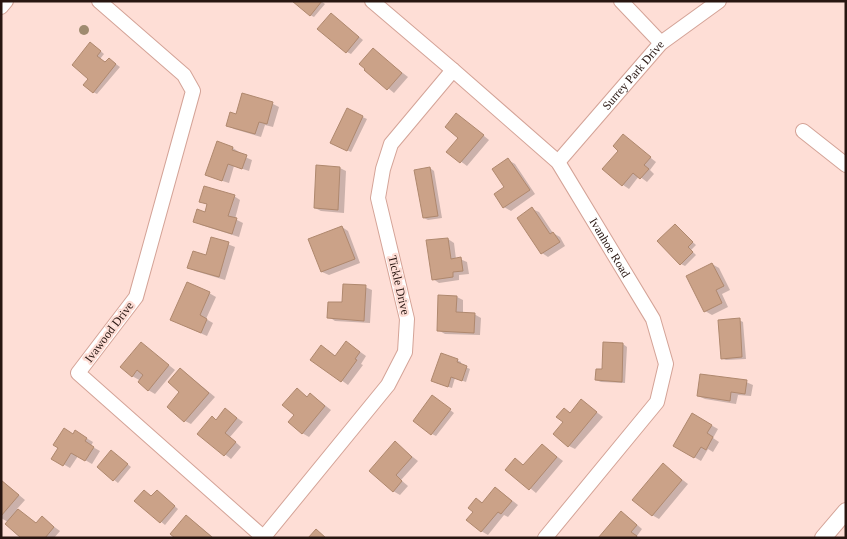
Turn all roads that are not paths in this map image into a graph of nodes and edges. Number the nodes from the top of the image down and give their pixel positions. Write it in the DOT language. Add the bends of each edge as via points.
graph roads {
  1 [pos="6,1"];
  2 [pos="99,1"];
  3 [pos="372,1"];
  4 [pos="621,1"];
  5 [pos="719,1"];
  6 [pos="1,7"];
  7 [pos="661,43"];
  8 [pos="453,70"];
  9 [pos="803,131"];
  10 [pos="558,162"];
  11 [pos="846,165"];
  12 [pos="846,511"];
  13 [pos="263,538"];
  14 [pos="545,538"];
  15 [pos="823,538"];
  1 -- 6 [label="street"];
  2 -- 13 [label="street, Ivawood Drive" via="184,74 194,91 136,298 78,373"];
  3 -- 8 [label="street, Ivanhoe Road"];
  4 -- 7 [label="street"];
  5 -- 7 [label="street, Surrey Park Drive"];
  7 -- 10 [label="street, Surrey Park Drive"];
  8 -- 10 [label="street, Ivanhoe Road"];
  8 -- 13 [label="street, Tickle Drive" via="391,144 378,198 407,319 405,352 388,385"];
  9 -- 11 [label="street"];
  10 -- 14 [label="street, Ivanhoe Road" via="653,319 666,364 657,402"];
  12 -- 15 [label="street"];
}
